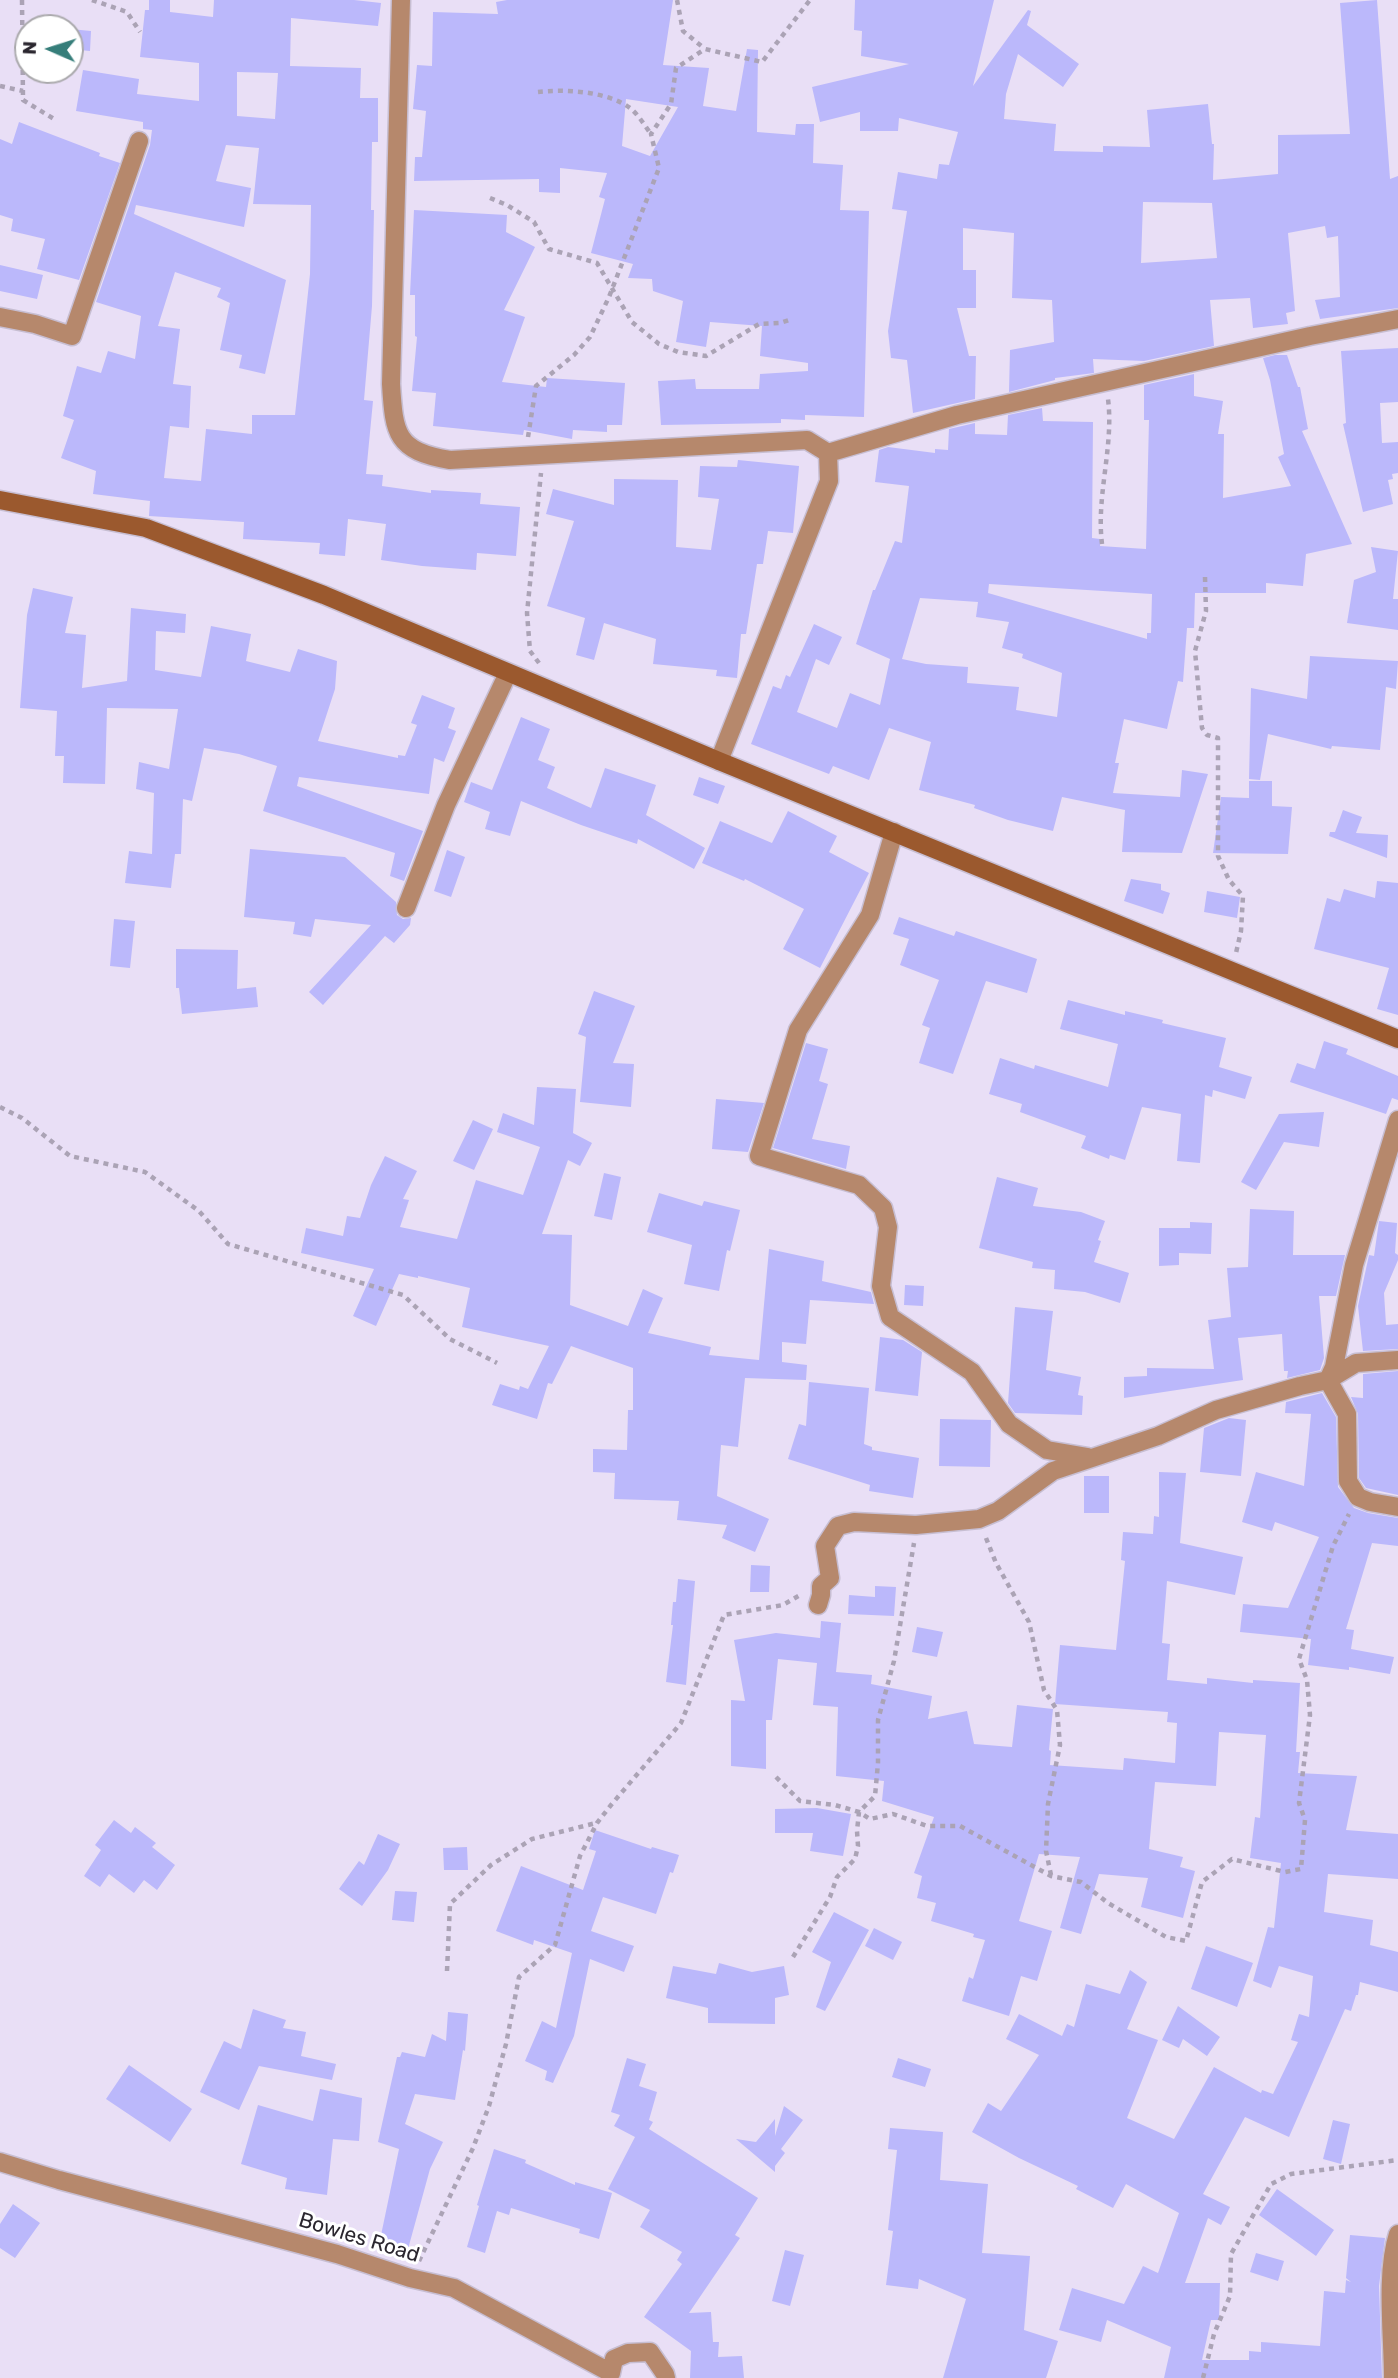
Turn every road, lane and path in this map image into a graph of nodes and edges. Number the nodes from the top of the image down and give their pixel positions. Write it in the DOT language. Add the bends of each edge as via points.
graph roads {
  1 [pos="22,0"];
  2 [pos="92,0"];
  3 [pos="401,0"];
  4 [pos="677,0"];
  5 [pos="810,0"];
  6 [pos="139,32"];
  7 [pos="705,50"];
  8 [pos="0,86"];
  9 [pos="23,91"];
  10 [pos="538,92"];
  11 [pos="54,119"];
  12 [pos="651,134"];
  13 [pos="139,141"];
  14 [pos="490,198"];
  15 [pos="612,288"];
  16 [pos="0,317"];
  17 [pos="792,318"];
  18 [pos="1398,319"];
  19 [pos="1105,381"];
  20 [pos="828,453"];
  21 [pos="535,455"];
  22 [pos="0,500"];
  23 [pos="1102,544"];
  24 [pos="1205,577"];
  25 [pos="508,673"];
  26 [pos="561,696"];
  27 [pos="719,761"];
  28 [pos="894,832"];
  29 [pos="406,908"];
  30 [pos="1232,971"];
  31 [pos="1397,1036"];
  32 [pos="0,1107"];
  33 [pos="1398,1120"];
  34 [pos="1398,1360"];
  35 [pos="497,1363"];
  36 [pos="1328,1380"];
  37 [pos="1089,1458"];
  38 [pos="1359,1497"];
  39 [pos="1398,1507"];
  40 [pos="979,1519"];
  41 [pos="916,1525"];
  42 [pos="831,1578"];
  43 [pos="818,1605"];
  44 [pos="776,1777"];
  45 [pos="859,1812"];
  46 [pos="597,1823"];
  47 [pos="1051,1876"];
  48 [pos="793,1957"];
  49 [pos="447,1971"];
  50 [pos="1398,2160"];
  51 [pos="0,2162"];
  52 [pos="1398,2234"];
  53 [pos="410,2278"];
  54 [pos="609,2375"];
  55 [pos="666,2378"];
  56 [pos="1203,2378"];
  57 [pos="1393,2378"];
  1 -- 9 [label="path"];
  2 -- 6 [label="path" via="127,12"];
  3 -- 21 [label="street" via="393,413 401,439 428,456 450,460"];
  4 -- 7 [label="path" via="683,31"];
  5 -- 7 [label="path" via="762,62"];
  7 -- 12 [label="path" via="676,68 671,104"];
  8 -- 9 [label="path"];
  9 -- 11 [label="path" via="23,100"];
  10 -- 12 [label="path" via="561,89 597,94 630,108"];
  12 -- 15 [label="path" via="659,168"];
  13 -- 16 [label="street" via="72,336"];
  14 -- 15 [label="path" via="534,222 549,249 597,263"];
  15 -- 17 [label="path" via="632,322 659,344 678,352 706,356 759,324"];
  15 -- 21 [label="path" via="590,337 536,386 529,422"];
  18 -- 19 [label="street"];
  19 -- 20 [label="street" via="957,415"];
  19 -- 23 [label="path" via="1110,416 1099,519"];
  20 -- 21 [label="street" via="807,440"];
  20 -- 27 [label="street" via="829,481"];
  21 -- 26 [label="path" via="527,613 530,651"];
  22 -- 25 [label="street" via="146,528 324,595"];
  24 -- 30 [label="path" via="1206,611 1195,651 1202,728 1207,735 1218,737 1218,856 1243,896"];
  25 -- 26 [label="street"];
  25 -- 29 [label="street" via="446,806"];
  26 -- 27 [label="street"];
  27 -- 28 [label="street"];
  28 -- 30 [label="street"];
  28 -- 37 [label="street" via="870,915 798,1030 758,1156 859,1185 883,1208 888,1227 881,1286 890,1317 972,1372 1009,1423 1047,1450"];
  30 -- 31 [label="street"];
  32 -- 35 [label="path" via="22,1118 69,1156 145,1172 199,1211 228,1244 403,1295 450,1339"];
  33 -- 36 [label="street" via="1354,1265"];
  34 -- 36 [label="street" via="1356,1363"];
  36 -- 37 [label="street" via="1216,1410 1158,1436"];
  36 -- 38 [label="street" via="1347,1414 1348,1481"];
  37 -- 40 [label="street" via="1053,1471 998,1511"];
  38 -- 39 [label="street"];
  38 -- 47 [label="path" via="1333,1546 1298,1660 1307,1680 1310,1715 1299,1803 1305,1820 1301,1868 1285,1872 1232,1859 1202,1882 1186,1941 1166,1937 1081,1882"];
  40 -- 41 [label="street"];
  40 -- 47 [label="path" via="996,1563 1029,1622 1044,1690 1057,1710 1060,1745 1048,1804 1046,1851"];
  41 -- 42 [label="street" via="853,1522 838,1526 825,1546"];
  41 -- 45 [label="path" via="894,1661 878,1720 875,1796"];
  42 -- 43 [label="street" via="821,1586"];
  42 -- 46 [label="path" via="783,1605 724,1615 681,1723"];
  44 -- 45 [label="path" via="800,1801"];
  45 -- 47 [label="path" via="870,1819 893,1814 927,1826 960,1826"];
  45 -- 48 [label="path" via="855,1859 837,1877 830,1897"];
  46 -- 49 [label="path" via="532,1839 491,1865 458,1896 450,1904"];
  46 -- 53 [label="path" via="580,1856 555,1945 519,1977 489,2106"];
  50 -- 56 [label="path" via="1291,2174 1271,2184 1231,2254 1230,2296"];
  51 -- 53 [label="street, Bowles Road"];
  52 -- 57 [label="street" via="1392,2274"];
  53 -- 54 [label="street, Bowles Road" via="454,2288"];
  54 -- 55 [label="street, Bowles Road" via="614,2359 650,2352"];
}
